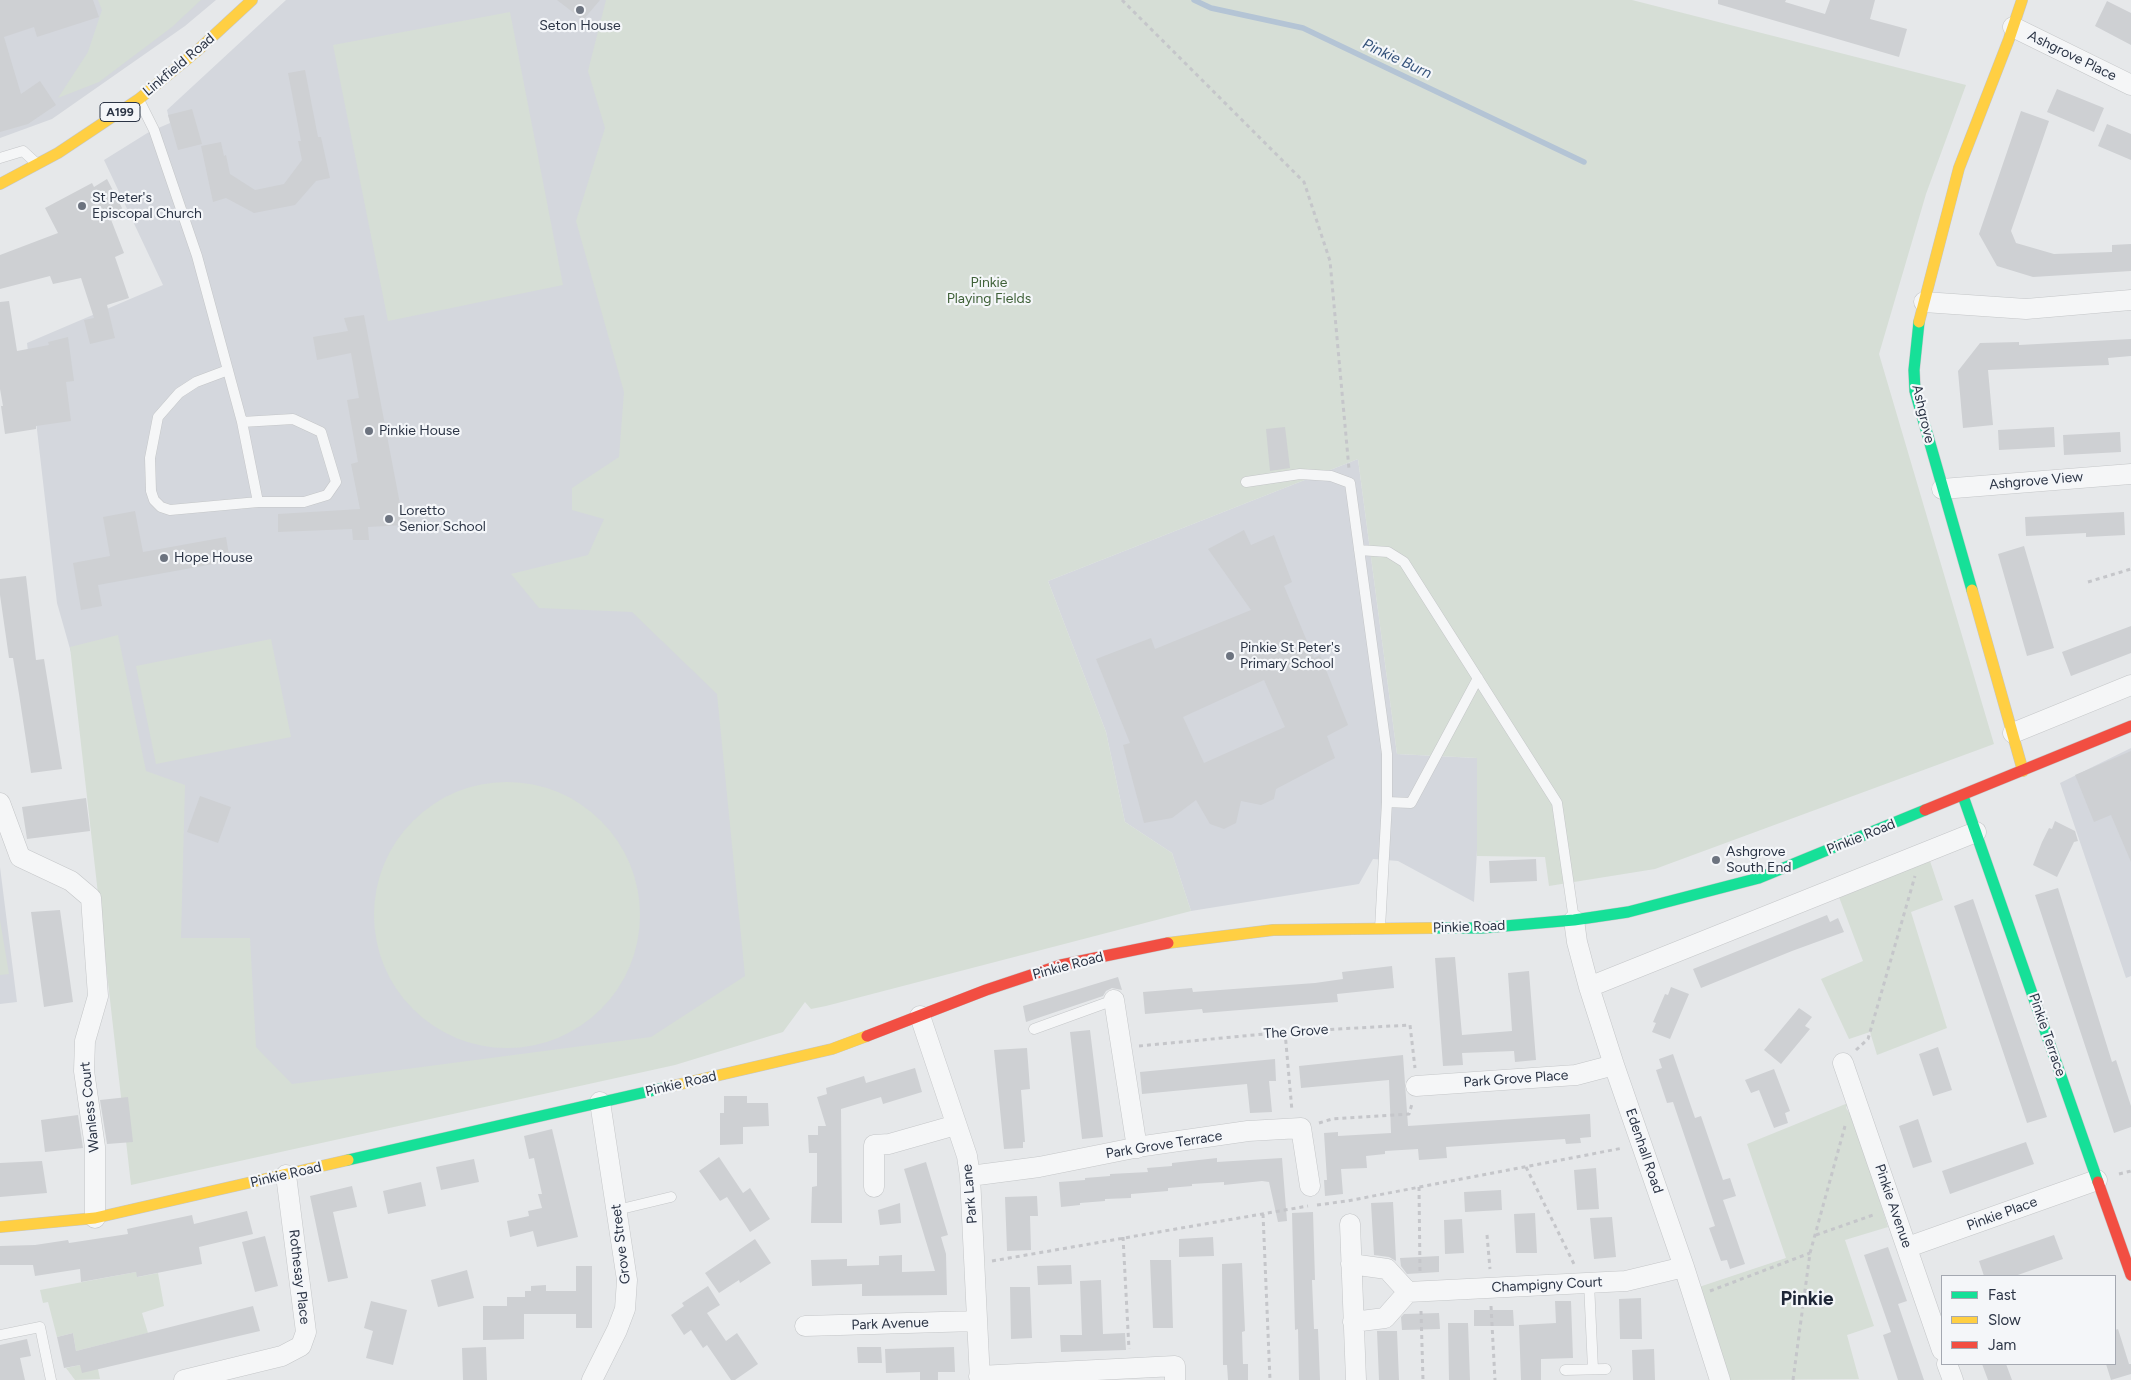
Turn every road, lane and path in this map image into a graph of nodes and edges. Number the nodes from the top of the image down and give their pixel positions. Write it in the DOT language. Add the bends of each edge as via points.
graph roads {
  1 [pos="252,0"];
  2 [pos="1122,0"];
  3 [pos="2022,0"];
  4 [pos="2014,27"];
  5 [pos="2131,85"];
  6 [pos="139,99"];
  7 [pos="0,158"];
  8 [pos="37,164"];
  9 [pos="0,184"];
  10 [pos="2131,300"];
  11 [pos="1924,302"];
  12 [pos="228,370"];
  13 [pos="242,422"];
  14 [pos="2131,474"];
  15 [pos="1246,482"];
  16 [pos="1350,483"];
  17 [pos="1942,489"];
  18 [pos="258,502"];
  19 [pos="1359,550"];
  20 [pos="2131,569"];
  21 [pos="2088,582"];
  22 [pos="1478,678"];
  23 [pos="2131,685"];
  24 [pos="2131,726"];
  25 [pos="2013,733"];
  26 [pos="2023,772"];
  27 [pos="1963,796"];
  28 [pos="1388,802"];
  29 [pos="0,803"];
  30 [pos="1976,832"];
  31 [pos="1922,853"];
  32 [pos="1574,920"];
  33 [pos="1380,929"];
  34 [pos="1589,987"];
  35 [pos="1114,1000"];
  36 [pos="920,1016"];
  37 [pos="1034,1029"];
  38 [pos="1286,1032"];
  39 [pos="1120,1048"];
  40 [pos="1843,1063"];
  41 [pos="1614,1065"];
  42 [pos="1416,1086"];
  43 [pos="600,1102"];
  44 [pos="1858,1103"];
  45 [pos="956,1125"];
  46 [pos="1297,1128"];
  47 [pos="1137,1148"];
  48 [pos="1526,1167"];
  49 [pos="286,1175"];
  50 [pos="970,1176"];
  51 [pos="2097,1180"];
  52 [pos="1310,1186"];
  53 [pos="874,1187"];
  54 [pos="671,1197"];
  55 [pos="1894,1208"];
  56 [pos="617,1210"];
  57 [pos="1263,1214"];
  58 [pos="95,1218"];
  59 [pos="1350,1224"];
  60 [pos="0,1227"];
  61 [pos="1815,1235"];
  62 [pos="1123,1237"];
  63 [pos="1908,1248"];
  64 [pos="1810,1253"];
  65 [pos="1351,1264"];
  66 [pos="1684,1267"];
  67 [pos="2131,1275"];
  68 [pos="1586,1283"];
  69 [pos="1691,1289"];
  70 [pos="1408,1292"];
  71 [pos="976,1321"];
  72 [pos="1354,1322"];
  73 [pos="805,1326"];
  74 [pos="0,1335"];
  75 [pos="1941,1347"];
  76 [pos="1947,1365"];
  77 [pos="1130,1368"];
  78 [pos="1593,1369"];
  79 [pos="1606,1369"];
  80 [pos="1565,1370"];
  81 [pos="980,1378"];
  82 [pos="51,1380"];
  83 [pos="184,1380"];
  84 [pos="592,1380"];
  85 [pos="1175,1380"];
  86 [pos="1270,1380"];
  87 [pos="1356,1380"];
  88 [pos="1720,1380"];
  89 [pos="1793,1380"];
  90 [pos="1953,1380"];
  1 -- 6 [label="main road, Linkfield Road / A199"];
  2 -- 16 [label="path" via="1304,182 1330,261"];
  3 -- 4 [label="main road, Ashgrove"];
  4 -- 5 [label="street, Ashgrove Place"];
  4 -- 11 [label="main road, Ashgrove" via="1959,168"];
  6 -- 8 [label="main road, Linkfield Road / A199"];
  6 -- 12 [label="lane" via="154,130 197,256"];
  7 -- 8 [label="lane" via="23,152"];
  8 -- 9 [label="main road, Linkfield Road / A199"];
  10 -- 11 [label="street" via="2026,309"];
  11 -- 17 [label="main road, Ashgrove" via="1915,361 1915,391"];
  12 -- 13 [label="lane"];
  12 -- 18 [label="lane" via="196,382 179,393 158,417 150,458 150,491 160,508 170,510"];
  13 -- 18 [label="lane"];
  13 -- 18 [label="lane" via="293,419 321,432 336,482 327,495 304,502"];
  14 -- 17 [label="street, Ashgrove View"];
  15 -- 16 [label="lane" via="1300,474 1331,476"];
  16 -- 19 [label="lane"];
  17 -- 25 [label="main road, Ashgrove"];
  19 -- 22 [label="lane" via="1388,552 1404,562"];
  19 -- 28 [label="lane" via="1387,754"];
  20 -- 21 [label="path"];
  22 -- 28 [label="lane" via="1411,803"];
  22 -- 32 [label="lane" via="1557,803"];
  23 -- 25 [label="street"];
  24 -- 26 [label="main road, Pinkie Road"];
  25 -- 26 [label="main road, Ashgrove"];
  26 -- 27 [label="main road, Pinkie Road"];
  27 -- 30 [label="main road, Pinkie Terrace"];
  27 -- 32 [label="main road, Pinkie Road" via="1759,878 1628,912"];
  28 -- 33 [label="lane"];
  29 -- 58 [label="street, Wanless Court" via="20,857 72,881 91,898 98,996 85,1041 84,1071 95,1147"];
  30 -- 31 [label="street"];
  30 -- 51 [label="main road, Pinkie Terrace"];
  31 -- 34 [label="street"];
  31 -- 40 [label="path" via="1868,1039"];
  32 -- 33 [label="main road, Pinkie Road" via="1482,928"];
  32 -- 34 [label="street, Edenhall Road"];
  33 -- 36 [label="main road, Pinkie Road" via="1273,930 1161,944 1061,965"];
  34 -- 41 [label="street, Edenhall Road"];
  35 -- 37 [label="lane"];
  35 -- 39 [label="street"];
  36 -- 43 [label="main road, Pinkie Road" via="832,1050"];
  36 -- 45 [label="street, Park Lane"];
  38 -- 39 [label="path, The Grove"];
  38 -- 42 [label="path, The Grove" via="1410,1025"];
  38 -- 46 [label="path"];
  39 -- 47 [label="street"];
  40 -- 44 [label="street, Pinkie Avenue"];
  41 -- 42 [label="street, Park Grove Place" via="1576,1074"];
  41 -- 66 [label="street, Edenhall Road"];
  42 -- 46 [label="path" via="1409,1114 1332,1119"];
  43 -- 49 [label="main road, Pinkie Road"];
  43 -- 56 [label="street, Grove Street"];
  44 -- 55 [label="street, Pinkie Avenue"];
  44 -- 61 [label="path" via="1848,1113"];
  45 -- 50 [label="street, Park Lane"];
  45 -- 53 [label="street" via="889,1144 874,1145"];
  46 -- 47 [label="street, Park Grove Terrace" via="1248,1131"];
  46 -- 52 [label="street"];
  47 -- 50 [label="street, Park Grove Terrace" via="1039,1167"];
  48 -- 68 [label="path"];
  49 -- 58 [label="main road, Pinkie Road"];
  49 -- 83 [label="street, Rothesay Place" via="306,1332 301,1346 282,1356"];
  50 -- 71 [label="street, Park Lane"];
  51 -- 63 [label="street, Pinkie Place"];
  51 -- 67 [label="main road, Pinkie Terrace"];
  54 -- 56 [label="lane"];
  55 -- 61 [label="path"];
  55 -- 63 [label="street, Pinkie Avenue"];
  56 -- 84 [label="street, Grove Street" via="627,1280 625,1309 618,1330"];
  57 -- 86 [label="path"];
  58 -- 60 [label="main road, Pinkie Road"];
  59 -- 65 [label="street"];
  61 -- 64 [label="path"];
  62 -- 77 [label="path"];
  63 -- 75 [label="street, Pinkie Avenue"];
  64 -- 69 [label="path" via="1707,1292 1704,1284"];
  64 -- 89 [label="path"];
  65 -- 70 [label="street" via="1387,1269"];
  65 -- 72 [label="street"];
  66 -- 68 [label="street, Champigny Court" via="1626,1281"];
  66 -- 69 [label="street, Edenhall Road"];
  68 -- 70 [label="street, Champigny Court"];
  68 -- 78 [label="lane"];
  69 -- 88 [label="street, Edenhall Road"];
  70 -- 72 [label="street" via="1385,1318"];
  71 -- 73 [label="street, Park Avenue"];
  71 -- 81 [label="street, Park Lane"];
  72 -- 87 [label="street"];
  74 -- 82 [label="lane" via="40,1327"];
  76 -- 90 [label="street"];
  77 -- 81 [label="street"];
  77 -- 85 [label="street" via="1174,1366"];
  78 -- 79 [label="lane"];
  78 -- 80 [label="lane"];
}
